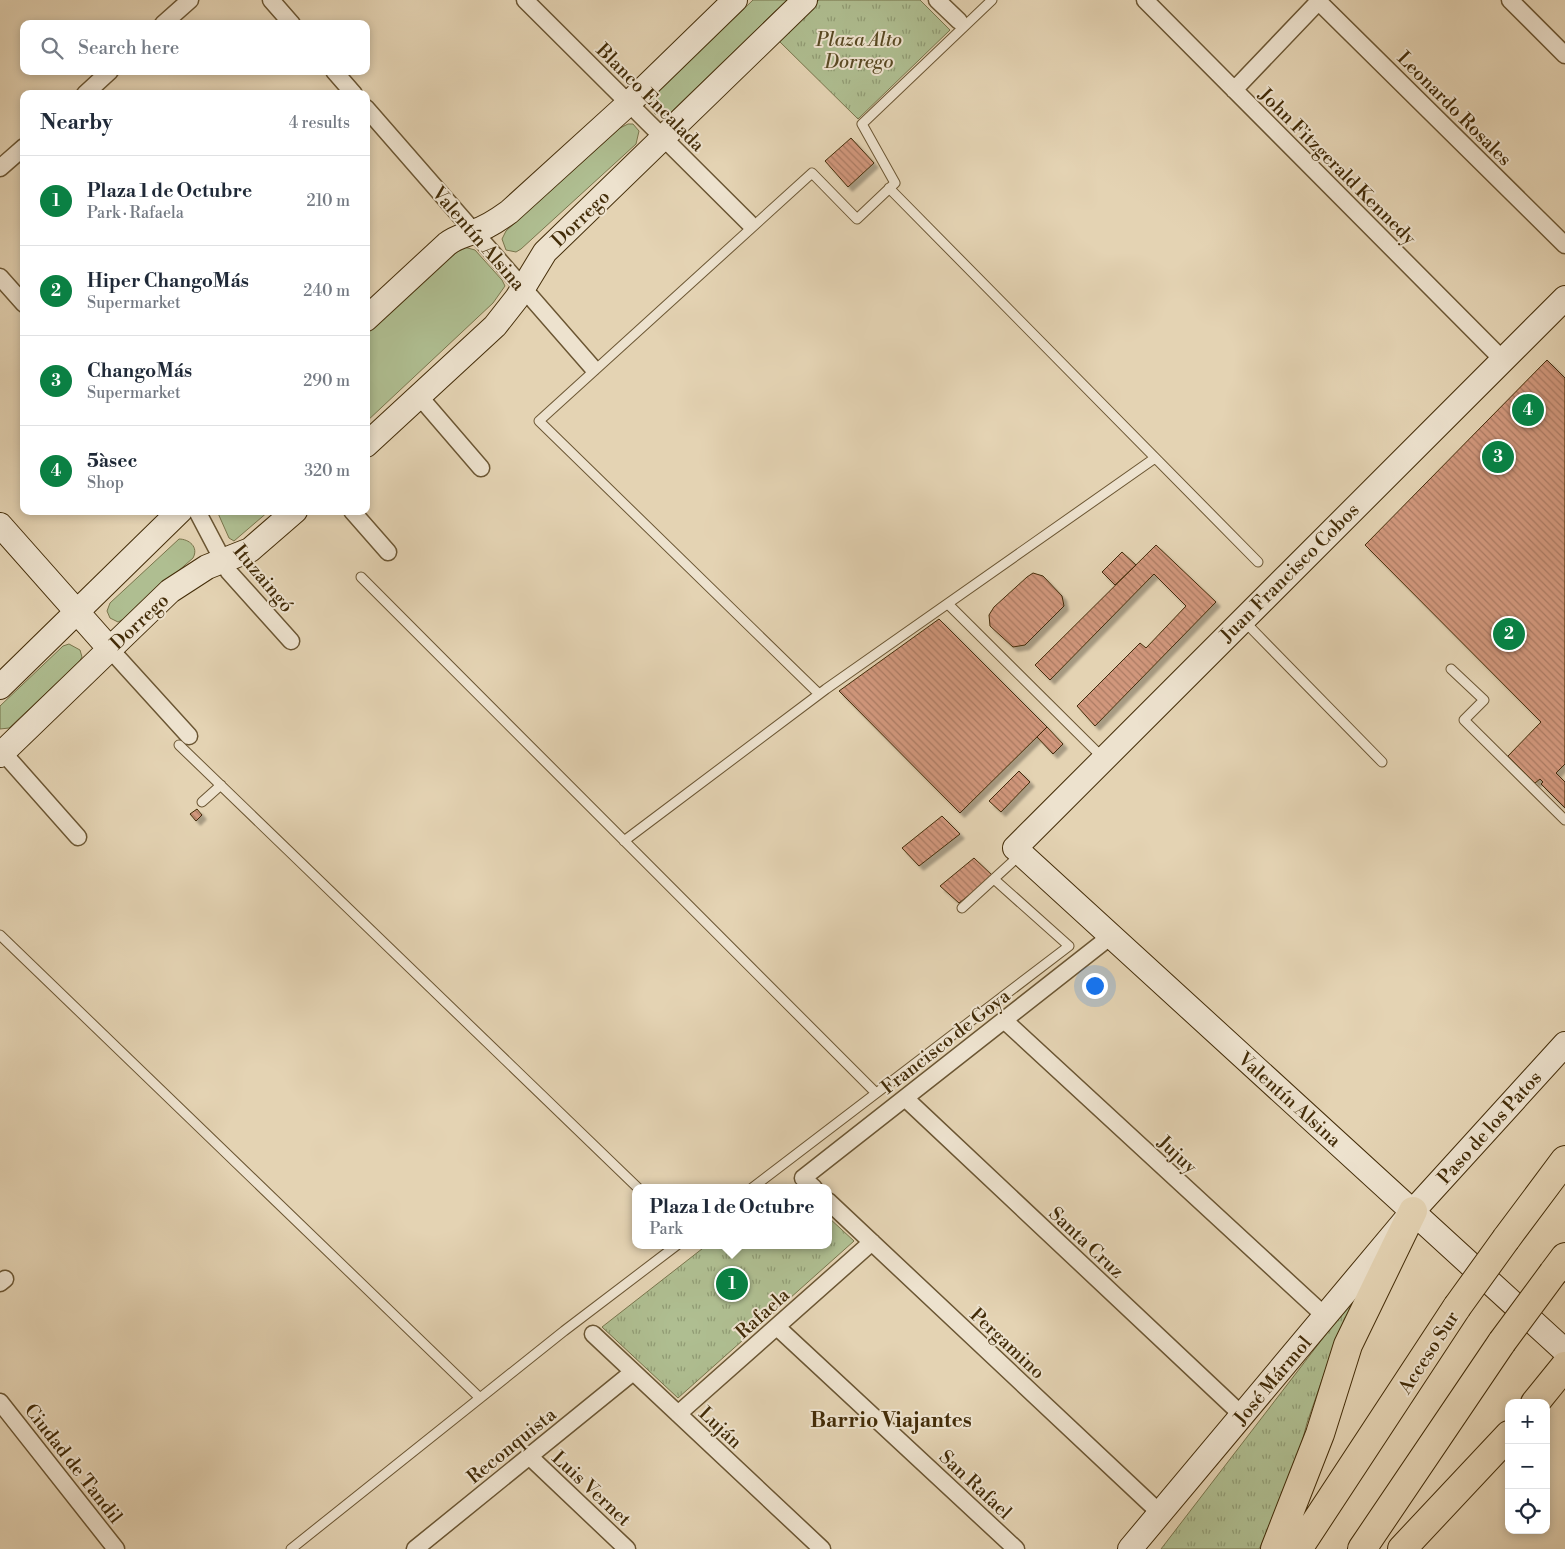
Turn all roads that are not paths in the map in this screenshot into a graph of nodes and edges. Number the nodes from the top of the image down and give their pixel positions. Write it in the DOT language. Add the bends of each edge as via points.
graph roads {
  1 [pos="190,0"];
  2 [pos="271,0"];
  3 [pos="735,0"];
  4 [pos="805,0"];
  5 [pos="938,0"];
  6 [pos="992,0"];
  7 [pos="1145,0"];
  8 [pos="1319,0"];
  9 [pos="1510,0"];
  10 [pos="531,2"];
  11 [pos="168,20"];
  12 [pos="288,20"];
  13 [pos="959,21"];
  14 [pos="1565,55"];
  15 [pos="106,75"];
  16 [pos="337,75"];
  17 [pos="89,90"];
  18 [pos="351,90"];
  19 [pos="1234,90"];
  20 [pos="629,103"];
  21 [pos="370,115"];
  22 [pos="663,136"];
  23 [pos="20,150"];
  24 [pos="0,168"];
  25 [pos="890,188"];
  26 [pos="749,223"];
  27 [pos="473,232"];
  28 [pos="1565,245"];
  29 [pos="0,277"];
  30 [pos="522,288"];
  31 [pos="1565,298"];
  32 [pos="20,300"];
  33 [pos="370,315"];
  34 [pos="1503,360"];
  35 [pos="592,367"];
  36 [pos="419,396"];
  37 [pos="370,441"];
  38 [pos="1155,458"];
  39 [pos="481,468"];
  40 [pos="176,515"];
  41 [pos="199,515"];
  42 [pos="290,515"];
  43 [pos="356,515"];
  44 [pos="0,525"];
  45 [pos="388,552"];
  46 [pos="222,561"];
  47 [pos="1258,562"];
  48 [pos="361,577"];
  49 [pos="948,604"];
  50 [pos="77,612"];
  51 [pos="1242,619"];
  52 [pos="291,641"];
  53 [pos="109,648"];
  54 [pos="1451,669"];
  55 [pos="0,687"];
  56 [pos="819,694"];
  57 [pos="184,740"];
  58 [pos="1,752"];
  59 [pos="1104,758"];
  60 [pos="1382,762"];
  61 [pos="221,785"];
  62 [pos="202,802"];
  63 [pos="1565,820"];
  64 [pos="78,837"];
  65 [pos="624,841"];
  66 [pos="1018,851"];
  67 [pos="995,880"];
  68 [pos="962,908"];
  69 [pos="0,935"];
  70 [pos="1111,936"];
  71 [pos="1004,1020"];
  72 [pos="1565,1044"];
  73 [pos="876,1093"];
  74 [pos="905,1098"];
  75 [pos="1565,1160"];
  76 [pos="809,1183"];
  77 [pos="634,1184"];
  78 [pos="757,1184"];
  79 [pos="832,1205"];
  80 [pos="1413,1211"];
  81 [pos="872,1242"];
  82 [pos="672,1249"];
  83 [pos="1559,1265"];
  84 [pos="1325,1316"];
  85 [pos="777,1327"];
  86 [pos="593,1334"];
  87 [pos="1565,1351"];
  88 [pos="1565,1366"];
  89 [pos="633,1372"];
  90 [pos="480,1398"];
  91 [pos="1538,1399"];
  92 [pos="0,1402"];
  93 [pos="678,1414"];
  94 [pos="1242,1415"];
  95 [pos="1505,1439"];
  96 [pos="528,1456"];
  97 [pos="1160,1513"];
  98 [pos="426,1546"];
  99 [pos="116,1549"];
  100 [pos="291,1549"];
  101 [pos="627,1549"];
  102 [pos="822,1549"];
  103 [pos="1016,1549"];
  104 [pos="1130,1549"];
  105 [pos="1275,1549"];
  106 [pos="1298,1549"];
  107 [pos="1362,1549"];
  108 [pos="1402,1549"];
  1 -- 11 [label="street"];
  2 -- 12 [label="street"];
  3 -- 20 [label="main road"];
  4 -- 22 [label="main road, Dorrego"];
  5 -- 13 [label="street"];
  6 -- 25 [label="lane" via="862,124 895,183"];
  7 -- 19 [label="street, John Fitzgerald Kennedy"];
  8 -- 19 [label="street"];
  8 -- 28 [label="street, Leonardo Rosales"];
  9 -- 14 [label="street"];
  10 -- 20 [label="street, Blanco Encalada"];
  15 -- 17 [label="street"];
  16 -- 18 [label="street"];
  19 -- 34 [label="street, John Fitzgerald Kennedy"];
  20 -- 22 [label="street, Blanco Encalada"];
  20 -- 27 [label="main road" via="510,212"];
  21 -- 27 [label="street, Valentín Alsina"];
  22 -- 26 [label="street, Blanco Encalada"];
  22 -- 30 [label="main road, Dorrego" via="545,252"];
  23 -- 24 [label="street"];
  25 -- 38 [label="lane"];
  25 -- 56 [label="lane" via="857,218 812,173 539,421"];
  27 -- 30 [label="street, Valentín Alsina"];
  27 -- 33 [label="main road" via="447,244"];
  29 -- 32 [label="street"];
  30 -- 35 [label="street, Valentín Alsina"];
  30 -- 36 [label="main road, Dorrego" via="495,326"];
  31 -- 34 [label="main road, Juan Francisco Cobos"];
  34 -- 51 [label="main road, Juan Francisco Cobos"];
  36 -- 37 [label="main road, Dorrego"];
  36 -- 39 [label="street"];
  38 -- 47 [label="lane"];
  38 -- 49 [label="lane"];
  40 -- 50 [label="main road"];
  41 -- 46 [label="street, Ituzaingó"];
  42 -- 46 [label="main road, Dorrego" via="250,550"];
  43 -- 45 [label="street"];
  44 -- 50 [label="main road"];
  46 -- 52 [label="street, Ituzaingó" via="233,578"];
  46 -- 53 [label="main road, Dorrego" via="192,575 170,591"];
  48 -- 65 [label="lane"];
  49 -- 56 [label="lane"];
  49 -- 59 [label="lane"];
  50 -- 53 [label="main road"];
  50 -- 55 [label="main road"];
  51 -- 59 [label="main road, Juan Francisco Cobos"];
  51 -- 60 [label="lane"];
  53 -- 57 [label="street"];
  53 -- 58 [label="main road, Dorrego"];
  54 -- 63 [label="lane" via="1484,700 1464,720"];
  56 -- 65 [label="lane"];
  57 -- 61 [label="lane"];
  58 -- 64 [label="street"];
  59 -- 66 [label="main road, Juan Francisco Cobos"];
  61 -- 62 [label="lane"];
  61 -- 77 [label="lane"];
  65 -- 73 [label="lane"];
  66 -- 67 [label="lane"];
  66 -- 70 [label="main road, Valentín Alsina"];
  67 -- 68 [label="lane"];
  67 -- 73 [label="lane" via="1069,946"];
  69 -- 90 [label="lane"];
  70 -- 71 [label="street, Francisco de Goya"];
  70 -- 80 [label="main road, Valentín Alsina"];
  71 -- 74 [label="street, Francisco de Goya"];
  71 -- 84 [label="street, Jujuy"];
  72 -- 80 [label="main road, Paso de los Patos"];
  73 -- 78 [label="lane"];
  74 -- 76 [label="street, Francisco de Goya"];
  74 -- 94 [label="street, Santa Cruz"];
  75 -- 106 [label="highway, Acceso Sur, bridge" via="1457,1307"];
  79 -- 81 [label="street, Pergamino"];
  80 -- 84 [label="main road, José Mármol"];
  80 -- 87 [label="main road, Valentín Alsina"];
  80 -- 105 [label="highway" via="1348,1345 1320,1434"];
  81 -- 85 [label="street, Rafaela"];
  81 -- 97 [label="street, Pergamino"];
  82 -- 90 [label="lane"];
  83 -- 107 [label="highway, bridge" via="1502,1342"];
  84 -- 94 [label="main road, José Mármol"];
  85 -- 93 [label="street, Rafaela"];
  85 -- 103 [label="street, San Rafael"];
  86 -- 89 [label="street, Luján"];
  88 -- 91 [label="highway"];
  89 -- 93 [label="street, Luján"];
  89 -- 96 [label="street, Reconquista"];
  90 -- 100 [label="lane"];
  92 -- 99 [label="street, Ciudad de Tandil"];
  93 -- 102 [label="street, Luján"];
  94 -- 97 [label="main road, José Mármol"];
  95 -- 108 [label="highway"];
  96 -- 98 [label="street, Reconquista"];
  96 -- 101 [label="street, Luis Vernet"];
  97 -- 104 [label="main road, José Mármol"];
}
